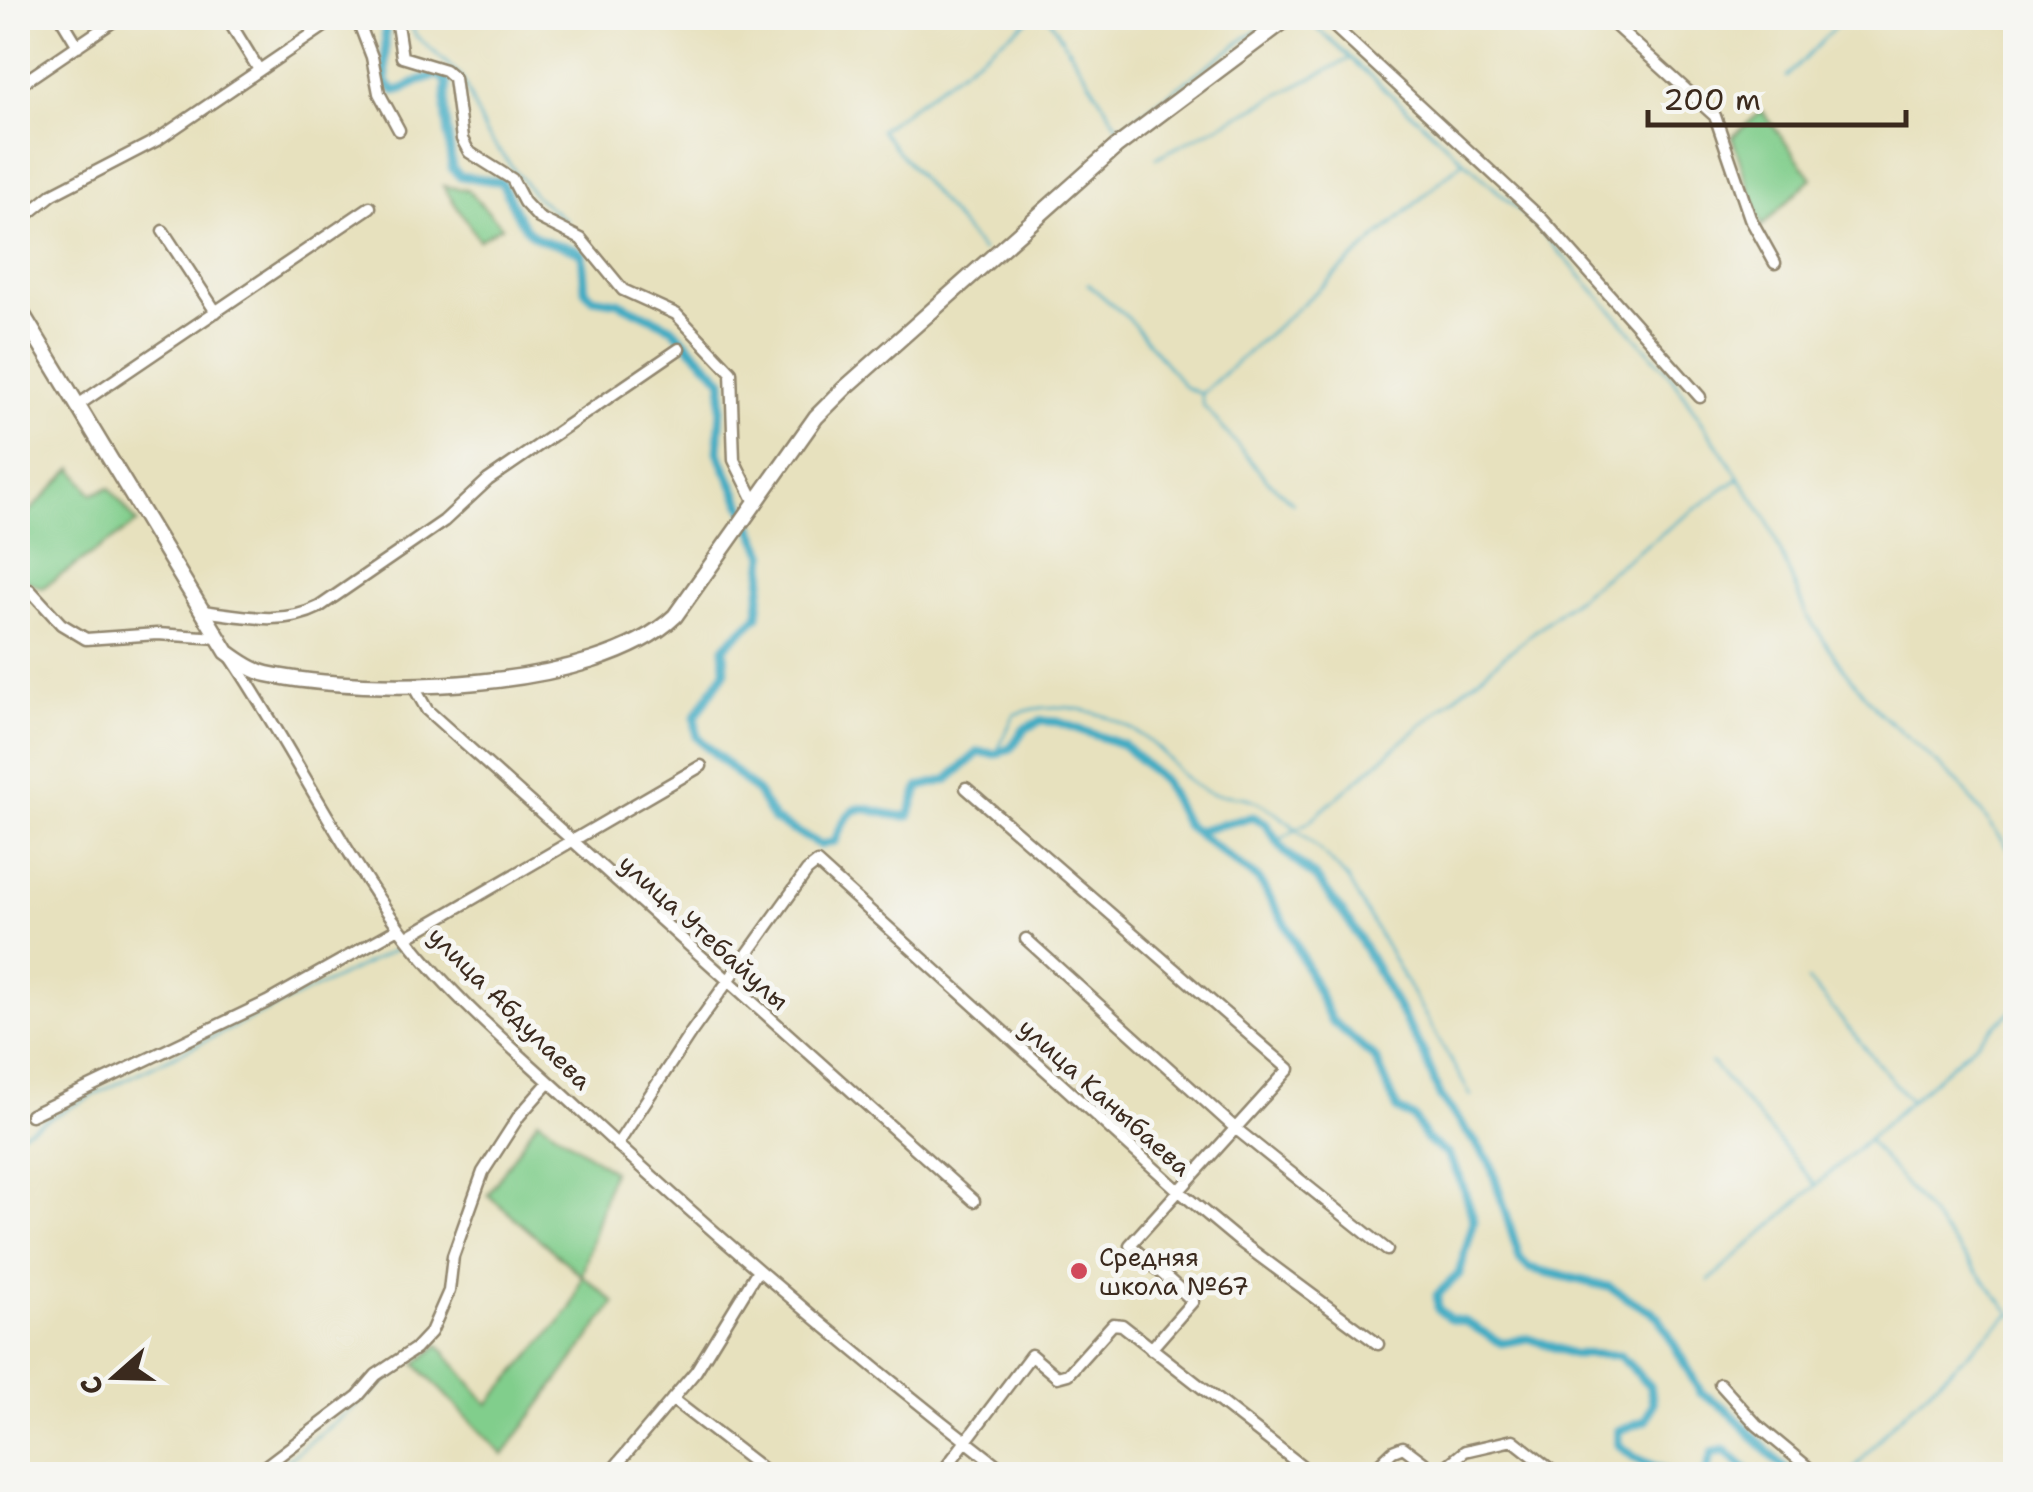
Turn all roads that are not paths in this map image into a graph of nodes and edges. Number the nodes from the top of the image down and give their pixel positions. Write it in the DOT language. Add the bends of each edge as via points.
graph roads {
  1 [pos="61,18"];
  2 [pos="118,18"];
  3 [pos="227,18"];
  4 [pos="336,18"];
  5 [pos="357,18"];
  6 [pos="396,18"];
  7 [pos="1288,18"];
  8 [pos="1325,18"];
  9 [pos="1608,18"];
  10 [pos="78,46"];
  11 [pos="259,70"];
  12 [pos="18,86"];
  13 [pos="399,130"];
  14 [pos="370,207"];
  15 [pos="18,222"];
  16 [pos="163,231"];
  17 [pos="1776,263"];
  18 [pos="18,307"];
  19 [pos="216,312"];
  20 [pos="678,349"];
  21 [pos="1700,398"];
  22 [pos="78,405"];
  23 [pos="749,510"];
  24 [pos="18,588"];
  25 [pos="202,611"];
  26 [pos="219,638"];
  27 [pos="227,652"];
  28 [pos="414,686"];
  29 [pos="700,766"];
  30 [pos="966,788"];
  31 [pos="570,840"];
  32 [pos="403,932"];
  33 [pos="1026,939"];
  34 [pos="729,980"];
  35 [pos="550,1082"];
  36 [pos="31,1115"];
  37 [pos="1235,1128"];
  38 [pos="617,1145"];
  39 [pos="1178,1190"];
  40 [pos="974,1202"];
  41 [pos="1386,1250"];
  42 [pos="758,1270"];
  43 [pos="1378,1344"];
  44 [pos="1151,1348"];
  45 [pos="1720,1384"];
  46 [pos="672,1399"];
  47 [pos="967,1442"];
  48 [pos="255,1474"];
  49 [pos="609,1474"];
  50 [pos="769,1474"];
  51 [pos="941,1474"];
  52 [pos="1008,1474"];
  53 [pos="1312,1474"];
  54 [pos="1369,1474"];
  55 [pos="1556,1474"];
  56 [pos="1816,1474"];
  1 -- 10 [label="street"];
  2 -- 10 [label="street"];
  3 -- 11 [label="street"];
  4 -- 11 [label="street"];
  5 -- 13 [label="street" via="379,93"];
  6 -- 23 [label="street" via="402,57 454,78 462,139 470,152 512,180 539,218 581,239 623,290 676,314 731,372 734,460"];
  7 -- 23 [label="main road" via="1116,147 844,388"];
  8 -- 21 [label="street" via="1543,220"];
  9 -- 17 [label="street" via="1714,116 1750,218"];
  10 -- 12 [label="street"];
  11 -- 15 [label="street"];
  14 -- 19 [label="street"];
  16 -- 19 [label="street"];
  18 -- 22 [label="main road, улица Абдулаева"];
  19 -- 22 [label="street"];
  20 -- 25 [label="street" via="319,608 278,620"];
  22 -- 25 [label="main road, улица Абдулаева"];
  23 -- 28 [label="main road" via="675,616 645,640 506,680"];
  24 -- 26 [label="street" via="30,590 61,624 86,638"];
  25 -- 26 [label="main road, улица Абдулаева"];
  26 -- 27 [label="main road, улица Абдулаева"];
  27 -- 28 [label="main road" via="265,674"];
  27 -- 32 [label="street, улица Абдулаева"];
  28 -- 31 [label="street, улица Утебайулы" via="427,710"];
  29 -- 31 [label="street"];
  30 -- 37 [label="street" via="1290,1069"];
  31 -- 32 [label="street"];
  31 -- 34 [label="street, улица Утебайулы"];
  32 -- 35 [label="street, улица Абдулаева"];
  32 -- 36 [label="street"];
  33 -- 37 [label="street"];
  34 -- 38 [label="street"];
  34 -- 39 [label="street, улица Каныбаева" via="817,863"];
  34 -- 40 [label="street, улица Утебайулы"];
  35 -- 38 [label="street, улица Абдулаева"];
  35 -- 48 [label="street" via="483,1172 453,1256 450,1292 431,1332"];
  37 -- 39 [label="street"];
  37 -- 41 [label="street"];
  38 -- 42 [label="street, улица Абдулаева"];
  39 -- 43 [label="street, улица Каныбаева"];
  39 -- 44 [label="street" via="1130,1244 1194,1301"];
  42 -- 46 [label="street"];
  42 -- 47 [label="street, улица Абдулаева"];
  44 -- 47 [label="street" via="1112,1324 1068,1374 1057,1377 1031,1355"];
  44 -- 53 [label="street"];
  45 -- 56 [label="street" via="1757,1426"];
  46 -- 49 [label="street"];
  46 -- 50 [label="street"];
  47 -- 51 [label="street"];
  47 -- 52 [label="street, улица Абдулаева"];
  54 -- 55 [label="street" via="1403,1447 1432,1469 1464,1452 1513,1440"];
}
